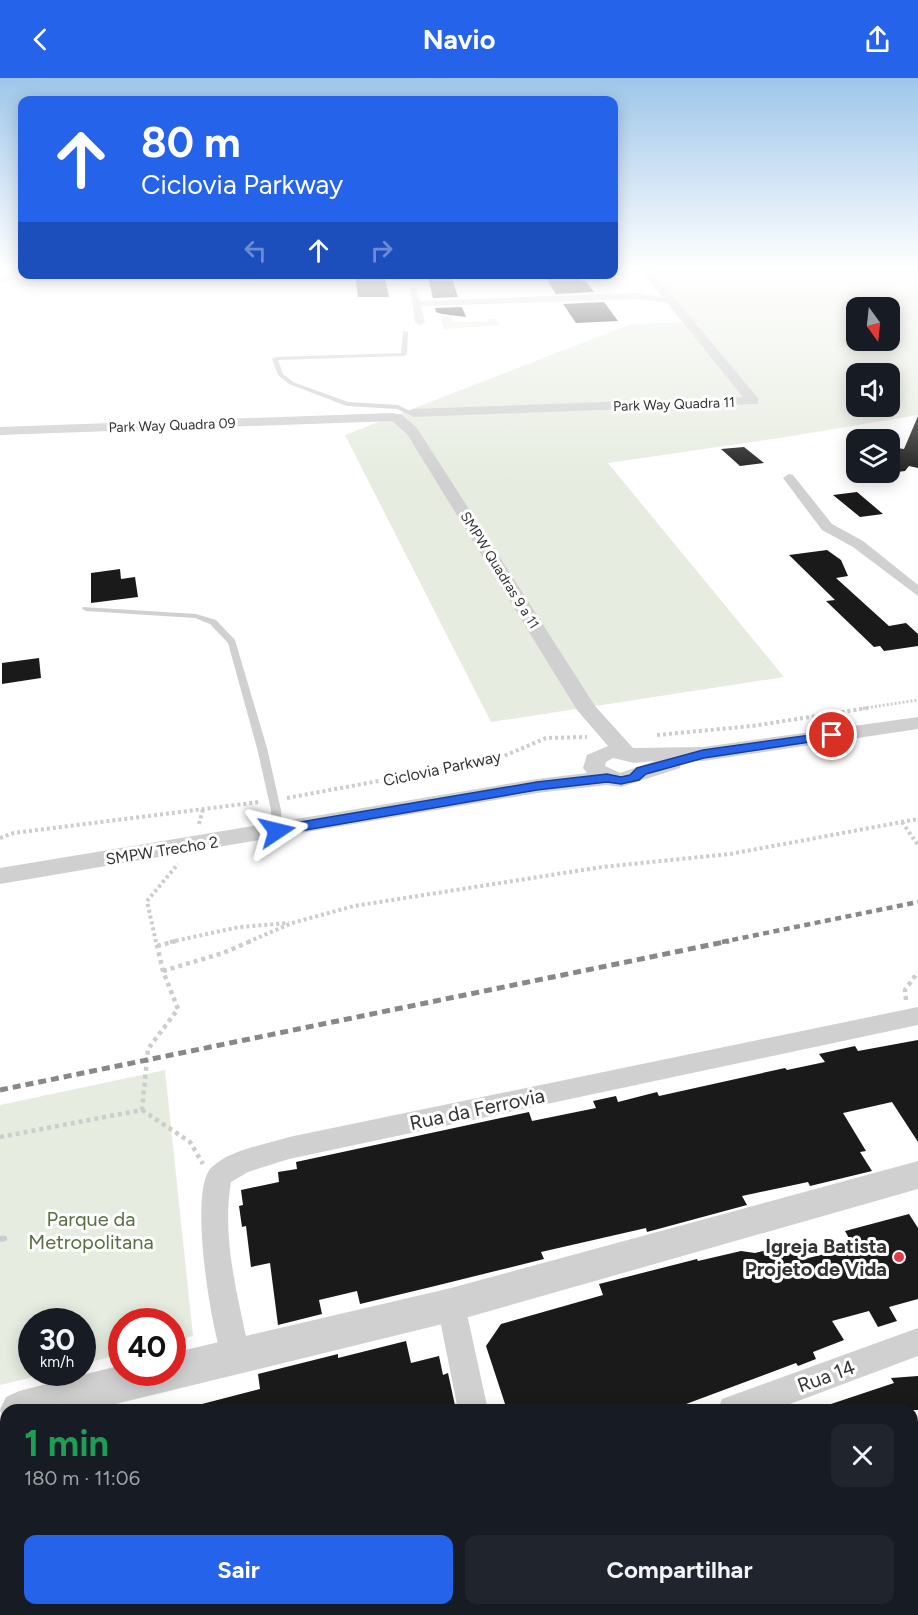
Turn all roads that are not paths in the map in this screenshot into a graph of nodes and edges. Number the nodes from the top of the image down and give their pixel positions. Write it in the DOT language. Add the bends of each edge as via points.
graph roads {
  1 [pos="405,341"];
  2 [pos="704,341"];
  3 [pos="405,418"];
  4 [pos="0,431"];
  5 [pos="789,478"];
  6 [pos="918,592"];
  7 [pos="86,609"];
  8 [pos="587,710"];
  9 [pos="918,723"];
  10 [pos="598,759"];
  11 [pos="633,759"];
  12 [pos="277,831"];
  13 [pos="0,876"];
  14 [pos="913,1017"];
  15 [pos="918,1175"];
  16 [pos="451,1305"];
  17 [pos="918,1342"];
  18 [pos="235,1356"];
  19 [pos="186,1368"];
  20 [pos="112,1386"];
  21 [pos="42,1404"];
  22 [pos="472,1404"];
  23 [pos="749,1404"];
  1 -- 3 [label="lane" via="404,354 282,358 275,362 281,375 291,383 347,404 398,407"];
  2 -- 3 [label="street, Park Way Quadra 11" via="753,400"];
  3 -- 4 [label="street, Park Way Quadra 09"];
  3 -- 8 [label="street, SMPW Quadras 9 a 11"];
  5 -- 6 [label="street" via="827,526 858,544"];
  7 -- 12 [label="lane" via="196,616 213,622 232,642 262,748"];
  8 -- 10 [label="street, SMPW Quadras 9 a 11"];
  8 -- 11 [label="street, SMPW Quadras 9 a 11"];
  9 -- 11 [label="street" via="703,754"];
  10 -- 11 [label="street" via="615,751"];
  10 -- 12 [label="street, SMPW Trecho 2" via="537,786"];
  12 -- 13 [label="street, SMPW Trecho 2"];
  14 -- 18 [label="street, Rua da Ferrovia" via="289,1148 240,1163 219,1176 213,1221"];
  15 -- 16 [label="street"];
  16 -- 18 [label="street"];
  16 -- 22 [label="street"];
  17 -- 23 [label="street, Rua 14"];
  18 -- 19 [label="street"];
  20 -- 21 [label="street"];
}
